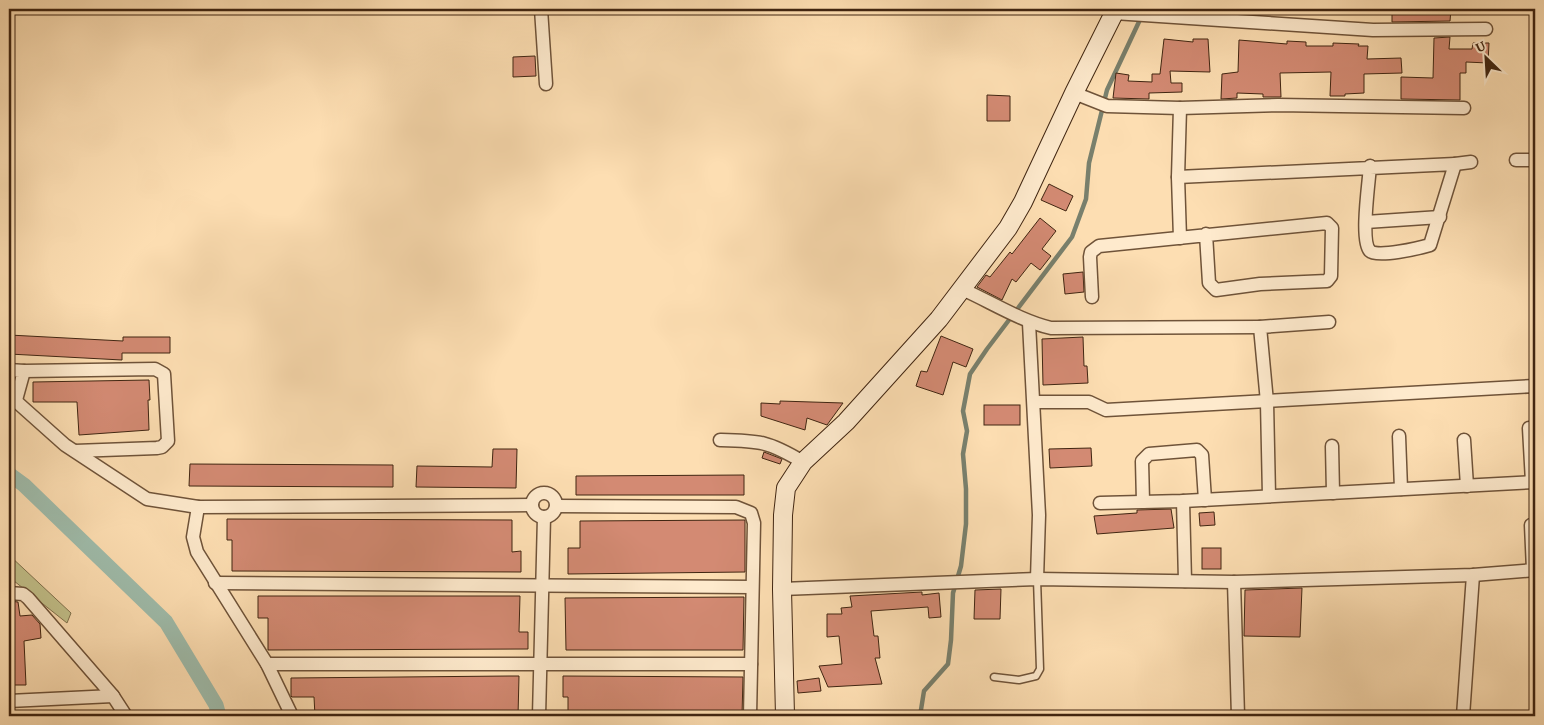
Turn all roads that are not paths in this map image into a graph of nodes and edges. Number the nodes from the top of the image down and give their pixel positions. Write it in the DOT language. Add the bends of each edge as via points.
graph roads {
  1 [pos="541,9"];
  2 [pos="1120,12"];
  3 [pos="1486,29"];
  4 [pos="546,84"];
  5 [pos="1081,96"];
  6 [pos="1180,108"];
  7 [pos="1464,108"];
  8 [pos="1516,160"];
  9 [pos="1535,160"];
  10 [pos="1471,162"];
  11 [pos="1455,164"];
  12 [pos="1370,166"];
  13 [pos="1178,177"];
  14 [pos="1440,217"];
  15 [pos="1366,222"];
  16 [pos="1206,234"];
  17 [pos="1180,238"];
  18 [pos="962,289"];
  19 [pos="1092,297"];
  20 [pos="1329,322"];
  21 [pos="1029,323"];
  22 [pos="1260,327"];
  23 [pos="9,370"];
  24 [pos="24,371"];
  25 [pos="1535,386"];
  26 [pos="12,398"];
  27 [pos="1035,402"];
  28 [pos="1267,402"];
  29 [pos="1529,428"];
  30 [pos="1399,436"];
  31 [pos="720,440"];
  32 [pos="1464,440"];
  33 [pos="1332,446"];
  34 [pos="75,451"];
  35 [pos="803,462"];
  36 [pos="1534,482"];
  37 [pos="1467,486"];
  38 [pos="1401,489"];
  39 [pos="1333,493"];
  40 [pos="1269,496"];
  41 [pos="1205,500"];
  42 [pos="1183,501"];
  43 [pos="1144,502"];
  44 [pos="1100,503"];
  45 [pos="532,505"];
  46 [pos="556,506"];
  47 [pos="198,507"];
  48 [pos="544,517"];
  49 [pos="1531,525"];
  50 [pos="1534,570"];
  51 [pos="1473,575"];
  52 [pos="1037,579"];
  53 [pos="1185,581"];
  54 [pos="1234,582"];
  55 [pos="215,583"];
  56 [pos="543,586"];
  57 [pos="752,587"];
  58 [pos="782,589"];
  59 [pos="9,593"];
  60 [pos="267,664"];
  61 [pos="541,664"];
  62 [pos="751,664"];
  63 [pos="994,677"];
  64 [pos="114,696"];
  65 [pos="9,701"];
  66 [pos="126,716"];
  67 [pos="292,716"];
  68 [pos="539,716"];
  69 [pos="750,716"];
  70 [pos="784,716"];
  71 [pos="1238,716"];
  72 [pos="1463,716"];
  1 -- 4 [label="street"];
  2 -- 3 [label="street" via="1373,30"];
  2 -- 5 [label="main road"];
  5 -- 6 [label="street" via="1107,106"];
  5 -- 18 [label="main road" via="1003,235"];
  6 -- 7 [label="street" via="1278,104"];
  6 -- 13 [label="street"];
  8 -- 9 [label="street"];
  10 -- 11 [label="street"];
  11 -- 12 [label="street"];
  11 -- 14 [label="street"];
  12 -- 13 [label="street"];
  12 -- 15 [label="street"];
  13 -- 17 [label="street"];
  14 -- 15 [label="street"];
  14 -- 15 [label="street" via="1430,245 1376,254 1366,245"];
  16 -- 16 [label="street" via="1328,223 1332,228 1331,276 1327,281 1216,290 1209,283"];
  16 -- 17 [label="street"];
  17 -- 19 [label="street" via="1099,246 1090,257"];
  18 -- 21 [label="street"];
  18 -- 35 [label="main road" via="846,422"];
  20 -- 22 [label="street"];
  21 -- 22 [label="street" via="1051,328"];
  21 -- 27 [label="street"];
  22 -- 28 [label="street"];
  23 -- 24 [label="street"];
  24 -- 26 [label="street"];
  24 -- 34 [label="street" via="155,369 164,374 167,444 157,448"];
  25 -- 28 [label="street"];
  26 -- 34 [label="street"];
  27 -- 28 [label="street" via="1089,402 1106,410"];
  27 -- 52 [label="street" via="1039,515"];
  28 -- 40 [label="street"];
  29 -- 36 [label="street"];
  30 -- 38 [label="street"];
  31 -- 35 [label="street" via="762,442 777,446"];
  32 -- 37 [label="street"];
  33 -- 39 [label="street"];
  34 -- 47 [label="street" via="147,499"];
  35 -- 58 [label="main road" via="791,478 785,495"];
  36 -- 37 [label="street"];
  37 -- 38 [label="street"];
  38 -- 39 [label="street"];
  39 -- 40 [label="street"];
  40 -- 41 [label="street"];
  41 -- 42 [label="street"];
  41 -- 43 [label="street" via="1202,455 1197,450 1144,457"];
  42 -- 43 [label="street"];
  42 -- 53 [label="street"];
  43 -- 44 [label="street"];
  45 -- 46 [label="street" via="536,497 544,494 553,497"];
  45 -- 47 [label="street"];
  45 -- 48 [label="street" via="536,514"];
  46 -- 48 [label="street" via="553,513"];
  46 -- 57 [label="street" via="743,508 751,513 754,523"];
  47 -- 55 [label="street" via="194,544"];
  48 -- 56 [label="street"];
  49 -- 50 [label="street"];
  50 -- 51 [label="street"];
  51 -- 54 [label="street"];
  51 -- 72 [label="street"];
  52 -- 53 [label="street"];
  52 -- 58 [label="street"];
  52 -- 63 [label="lane" via="1040,669 1036,676 1019,680"];
  53 -- 54 [label="street"];
  54 -- 71 [label="street"];
  55 -- 56 [label="street"];
  55 -- 60 [label="street"];
  56 -- 57 [label="street"];
  56 -- 61 [label="street"];
  57 -- 62 [label="street"];
  58 -- 70 [label="main road"];
  59 -- 64 [label="street" via="23,594 28,598"];
  60 -- 61 [label="street"];
  60 -- 67 [label="street"];
  61 -- 62 [label="street"];
  61 -- 68 [label="street"];
  62 -- 69 [label="street"];
  64 -- 65 [label="street"];
  64 -- 66 [label="street"];
}
